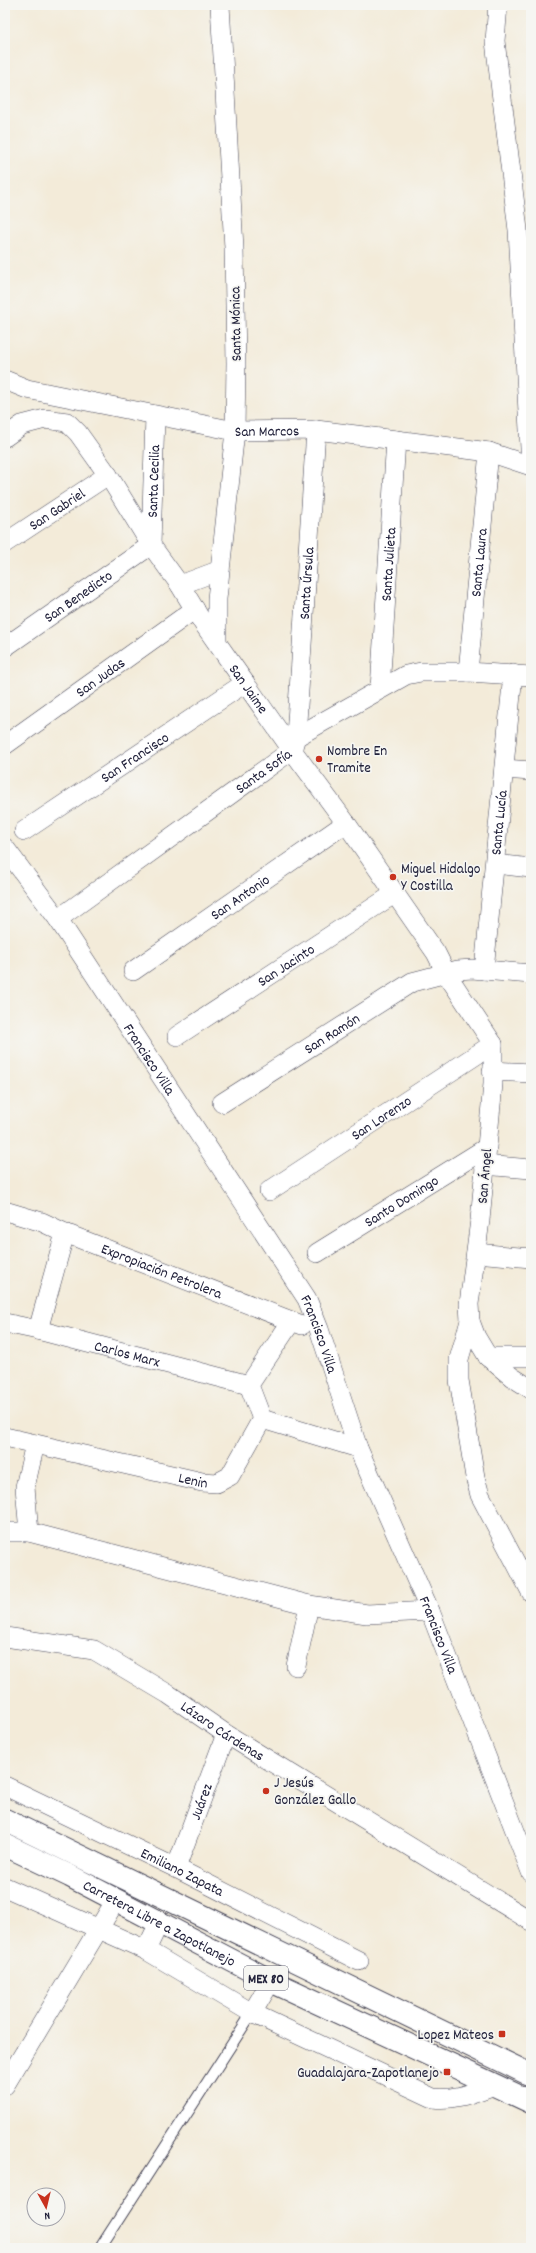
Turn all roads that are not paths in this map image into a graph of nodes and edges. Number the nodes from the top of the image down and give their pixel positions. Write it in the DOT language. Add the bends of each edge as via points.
graph roads {
  1 [pos="220,5"];
  2 [pos="498,5"];
  3 [pos="5,380"];
  4 [pos="155,416"];
  5 [pos="316,430"];
  6 [pos="235,431"];
  7 [pos="5,436"];
  8 [pos="396,440"];
  9 [pos="489,452"];
  10 [pos="531,466"];
  11 [pos="108,476"];
  12 [pos="5,543"];
  13 [pos="151,545"];
  14 [pos="220,570"];
  15 [pos="180,585"];
  16 [pos="195,609"];
  17 [pos="217,642"];
  18 [pos="5,647"];
  19 [pos="468,672"];
  20 [pos="522,675"];
  21 [pos="245,683"];
  22 [pos="380,689"];
  23 [pos="294,743"];
  24 [pos="5,745"];
  25 [pos="504,768"];
  26 [pos="531,771"];
  27 [pos="346,823"];
  28 [pos="24,831"];
  29 [pos="5,848"];
  30 [pos="495,864"];
  31 [pos="531,868"];
  32 [pos="394,894"];
  33 [pos="58,919"];
  34 [pos="132,970"];
  35 [pos="484,970"];
  36 [pos="446,973"];
  37 [pos="531,974"];
  38 [pos="177,1036"];
  39 [pos="492,1044"];
  40 [pos="492,1071"];
  41 [pos="531,1073"];
  42 [pos="222,1103"];
  43 [pos="485,1157"];
  44 [pos="531,1169"];
  45 [pos="269,1191"];
  46 [pos="5,1210"];
  47 [pos="65,1233"];
  48 [pos="317,1253"];
  49 [pos="476,1253"];
  50 [pos="531,1258"];
  51 [pos="470,1321"];
  52 [pos="291,1322"];
  53 [pos="5,1323"];
  54 [pos="319,1329"];
  55 [pos="38,1330"];
  56 [pos="488,1357"];
  57 [pos="531,1357"];
  58 [pos="249,1385"];
  59 [pos="531,1389"];
  60 [pos="262,1419"];
  61 [pos="5,1437"];
  62 [pos="35,1444"];
  63 [pos="358,1448"];
  64 [pos="5,1532"];
  65 [pos="29,1532"];
  66 [pos="531,1592"];
  67 [pos="309,1605"];
  68 [pos="430,1611"];
  69 [pos="5,1636"];
  70 [pos="296,1666"];
  71 [pos="226,1734"];
  72 [pos="5,1786"];
  73 [pos="5,1820"];
  74 [pos="5,1845"];
  75 [pos="176,1868"];
  76 [pos="531,1872"];
  77 [pos="5,1887"];
  78 [pos="116,1900"];
  79 [pos="531,1921"];
  80 [pos="159,1923"];
  81 [pos="99,1929"];
  82 [pos="146,1950"];
  83 [pos="359,1961"];
  84 [pos="271,1981"];
  85 [pos="252,2013"];
  86 [pos="531,2075"];
  87 [pos="5,2085"];
  88 [pos="495,2085"];
  89 [pos="531,2102"];
  90 [pos="100,2248"];
  1 -- 6 [label="street, Santa Mónica" via="234,248"];
  2 -- 10 [label="street" via="495,41 518,230"];
  3 -- 4 [label="street, San Marcos" via="27,389"];
  4 -- 6 [label="street, San Marcos"];
  4 -- 13 [label="street, Santa Cecilia"];
  5 -- 6 [label="street, San Marcos"];
  5 -- 8 [label="street, San Marcos"];
  5 -- 23 [label="street, Santa Úrsula"];
  6 -- 14 [label="street, Santa Mónica"];
  7 -- 11 [label="street, San Jaime" via="32,421 45,419 67,422 78,433"];
  8 -- 9 [label="street, San Marcos"];
  8 -- 22 [label="street, Santa Julieta"];
  9 -- 10 [label="street, San Marcos"];
  9 -- 19 [label="street, Santa Laura"];
  11 -- 12 [label="street, San Gabriel"];
  11 -- 13 [label="street, San Jaime"];
  13 -- 15 [label="street, San Jaime"];
  13 -- 18 [label="street, San Benedicto"];
  14 -- 15 [label="street"];
  14 -- 17 [label="street, Santa Mónica"];
  15 -- 16 [label="street, San Jaime"];
  16 -- 17 [label="street, San Jaime"];
  16 -- 24 [label="street, San Judas"];
  17 -- 21 [label="street, San Jaime"];
  19 -- 20 [label="street, Santa Sofía"];
  19 -- 22 [label="street, Santa Sofía" via="421,672 406,675"];
  20 -- 25 [label="street, Santa Lucía"];
  21 -- 23 [label="street, San Jaime"];
  21 -- 28 [label="street, San Francisco"];
  22 -- 23 [label="street, Santa Sofía"];
  23 -- 27 [label="street, San Jaime"];
  23 -- 33 [label="street, Santa Sofía"];
  25 -- 26 [label="street"];
  25 -- 30 [label="street, Santa Lucía"];
  27 -- 32 [label="street, San Jaime"];
  27 -- 34 [label="street, San Antonio"];
  29 -- 33 [label="street, Francisco Villa"];
  30 -- 31 [label="street"];
  30 -- 35 [label="street, Santa Lucía"];
  32 -- 36 [label="street, San Jaime" via="436,953"];
  32 -- 38 [label="street, San Jacinto"];
  33 -- 54 [label="street, Francisco Villa" via="307,1299"];
  35 -- 36 [label="street, San Ramón" via="458,970"];
  35 -- 37 [label="street, San Ramón"];
  36 -- 39 [label="street"];
  36 -- 42 [label="street, San Ramón" via="412,982"];
  39 -- 40 [label="street, San Ángel"];
  39 -- 45 [label="street, San Lorenzo"];
  40 -- 41 [label="street"];
  40 -- 43 [label="street, San Ángel" via="493,1084"];
  43 -- 44 [label="street"];
  43 -- 48 [label="street, Santo Domingo"];
  43 -- 49 [label="street, San Ángel"];
  46 -- 47 [label="street, Expropiación Petrolera" via="42,1222"];
  47 -- 52 [label="street, Expropiación Petrolera"];
  47 -- 55 [label="street"];
  49 -- 50 [label="street"];
  49 -- 51 [label="street, San Ángel" via="468,1304"];
  51 -- 56 [label="street, San Ángel" via="476,1338"];
  51 -- 66 [label="street" via="459,1359 459,1380 475,1477 480,1495"];
  52 -- 54 [label="street, Expropiación Petrolera"];
  52 -- 58 [label="street"];
  53 -- 55 [label="street, Carlos Marx"];
  54 -- 63 [label="street, Francisco Villa"];
  55 -- 58 [label="street, Carlos Marx"];
  56 -- 57 [label="street"];
  56 -- 59 [label="street, San Ángel"];
  58 -- 60 [label="street"];
  60 -- 62 [label="street, Lenin" via="230,1476 217,1483 202,1482"];
  60 -- 63 [label="street"];
  61 -- 62 [label="street, Lenin"];
  62 -- 65 [label="street" via="25,1488"];
  63 -- 68 [label="street, Francisco Villa"];
  64 -- 65 [label="street"];
  65 -- 67 [label="street"];
  67 -- 68 [label="street" via="367,1614"];
  67 -- 70 [label="street"];
  68 -- 76 [label="street, Francisco Villa"];
  69 -- 71 [label="street, Lázaro Cárdenas" via="94,1650 168,1694"];
  71 -- 75 [label="street, Juárez"];
  71 -- 79 [label="street, Lázaro Cárdenas"];
  72 -- 75 [label="street, Emiliano Zapata"];
  73 -- 86 [label="main road, Carretera Libre a Zapotlanejo / MEX 80"];
  74 -- 78 [label="main road, Carretera Libre a Zapotlanejo / MEX 80"];
  75 -- 83 [label="street, Emiliano Zapata"];
  77 -- 81 [label="street"];
  78 -- 80 [label="main road, Carretera Libre a Zapotlanejo / MEX 80"];
  78 -- 81 [label="street"];
  80 -- 82 [label="street"];
  80 -- 84 [label="main road, Carretera Libre a Zapotlanejo / MEX 80"];
  81 -- 82 [label="street"];
  81 -- 87 [label="street"];
  82 -- 85 [label="street"];
  84 -- 85 [label="street"];
  84 -- 88 [label="main road, Carretera Libre a Zapotlanejo / MEX 80"];
  85 -- 88 [label="street" via="433,2098 457,2097"];
  85 -- 90 [label="lane"];
  88 -- 89 [label="main road, Carretera Libre a Zapotlanejo / MEX 80"];
}
